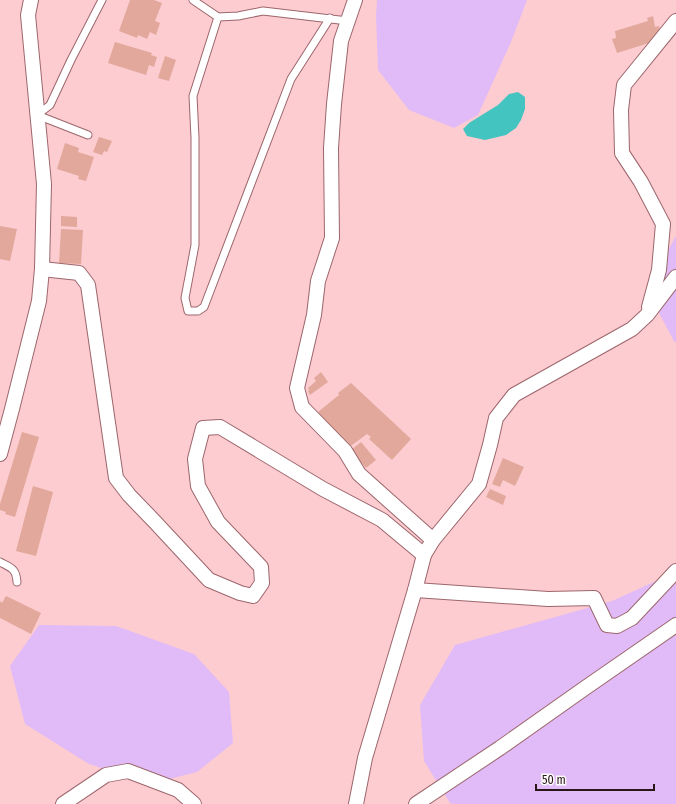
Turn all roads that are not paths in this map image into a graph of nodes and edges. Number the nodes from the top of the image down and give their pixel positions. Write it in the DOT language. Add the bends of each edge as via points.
graph roads {
  1 [pos="31,0"];
  2 [pos="102,0"];
  3 [pos="192,0"];
  4 [pos="355,0"];
  5 [pos="218,17"];
  6 [pos="330,18"];
  7 [pos="348,20"];
  8 [pos="676,21"];
  9 [pos="37,115"];
  10 [pos="88,136"];
  11 [pos="42,269"];
  12 [pos="676,277"];
  13 [pos="647,315"];
  14 [pos="0,454"];
  15 [pos="433,540"];
  16 [pos="424,556"];
  17 [pos="0,562"];
  18 [pos="676,571"];
  19 [pos="17,582"];
  20 [pos="415,590"];
  21 [pos="676,625"];
  22 [pos="63,804"];
  23 [pos="194,804"];
  24 [pos="356,804"];
  25 [pos="416,804"];
  1 -- 9 [label="street" via="28,15"];
  2 -- 9 [label="lane" via="50,105"];
  3 -- 5 [label="lane"];
  4 -- 7 [label="street"];
  5 -- 6 [label="lane" via="263,11"];
  5 -- 6 [label="lane" via="193,96 195,245 185,298 188,311 198,311 204,307 291,79"];
  6 -- 7 [label="lane"];
  7 -- 15 [label="street" via="341,41 334,104 331,148 332,238 318,281 314,315 297,388 302,407 345,451 359,474"];
  8 -- 13 [label="street" via="624,85 621,110 622,153 663,224 659,270"];
  9 -- 10 [label="lane"];
  9 -- 11 [label="street" via="44,184"];
  11 -- 14 [label="street" via="39,301"];
  11 -- 16 [label="street" via="79,273 88,285 116,478 209,580 240,594 253,596 262,583 261,567 218,522 198,486 195,459 203,428 220,427 323,489 382,520"];
  12 -- 13 [label="street"];
  13 -- 15 [label="street" via="632,329 514,395 496,418 479,484"];
  15 -- 16 [label="street"];
  16 -- 20 [label="street"];
  17 -- 19 [label="lane" via="13,568"];
  18 -- 20 [label="street" via="632,618 617,626 607,625 594,598 548,599"];
  20 -- 24 [label="street" via="365,758"];
  21 -- 25 [label="street"];
  22 -- 23 [label="street" via="106,776 128,771 178,790"];
}
